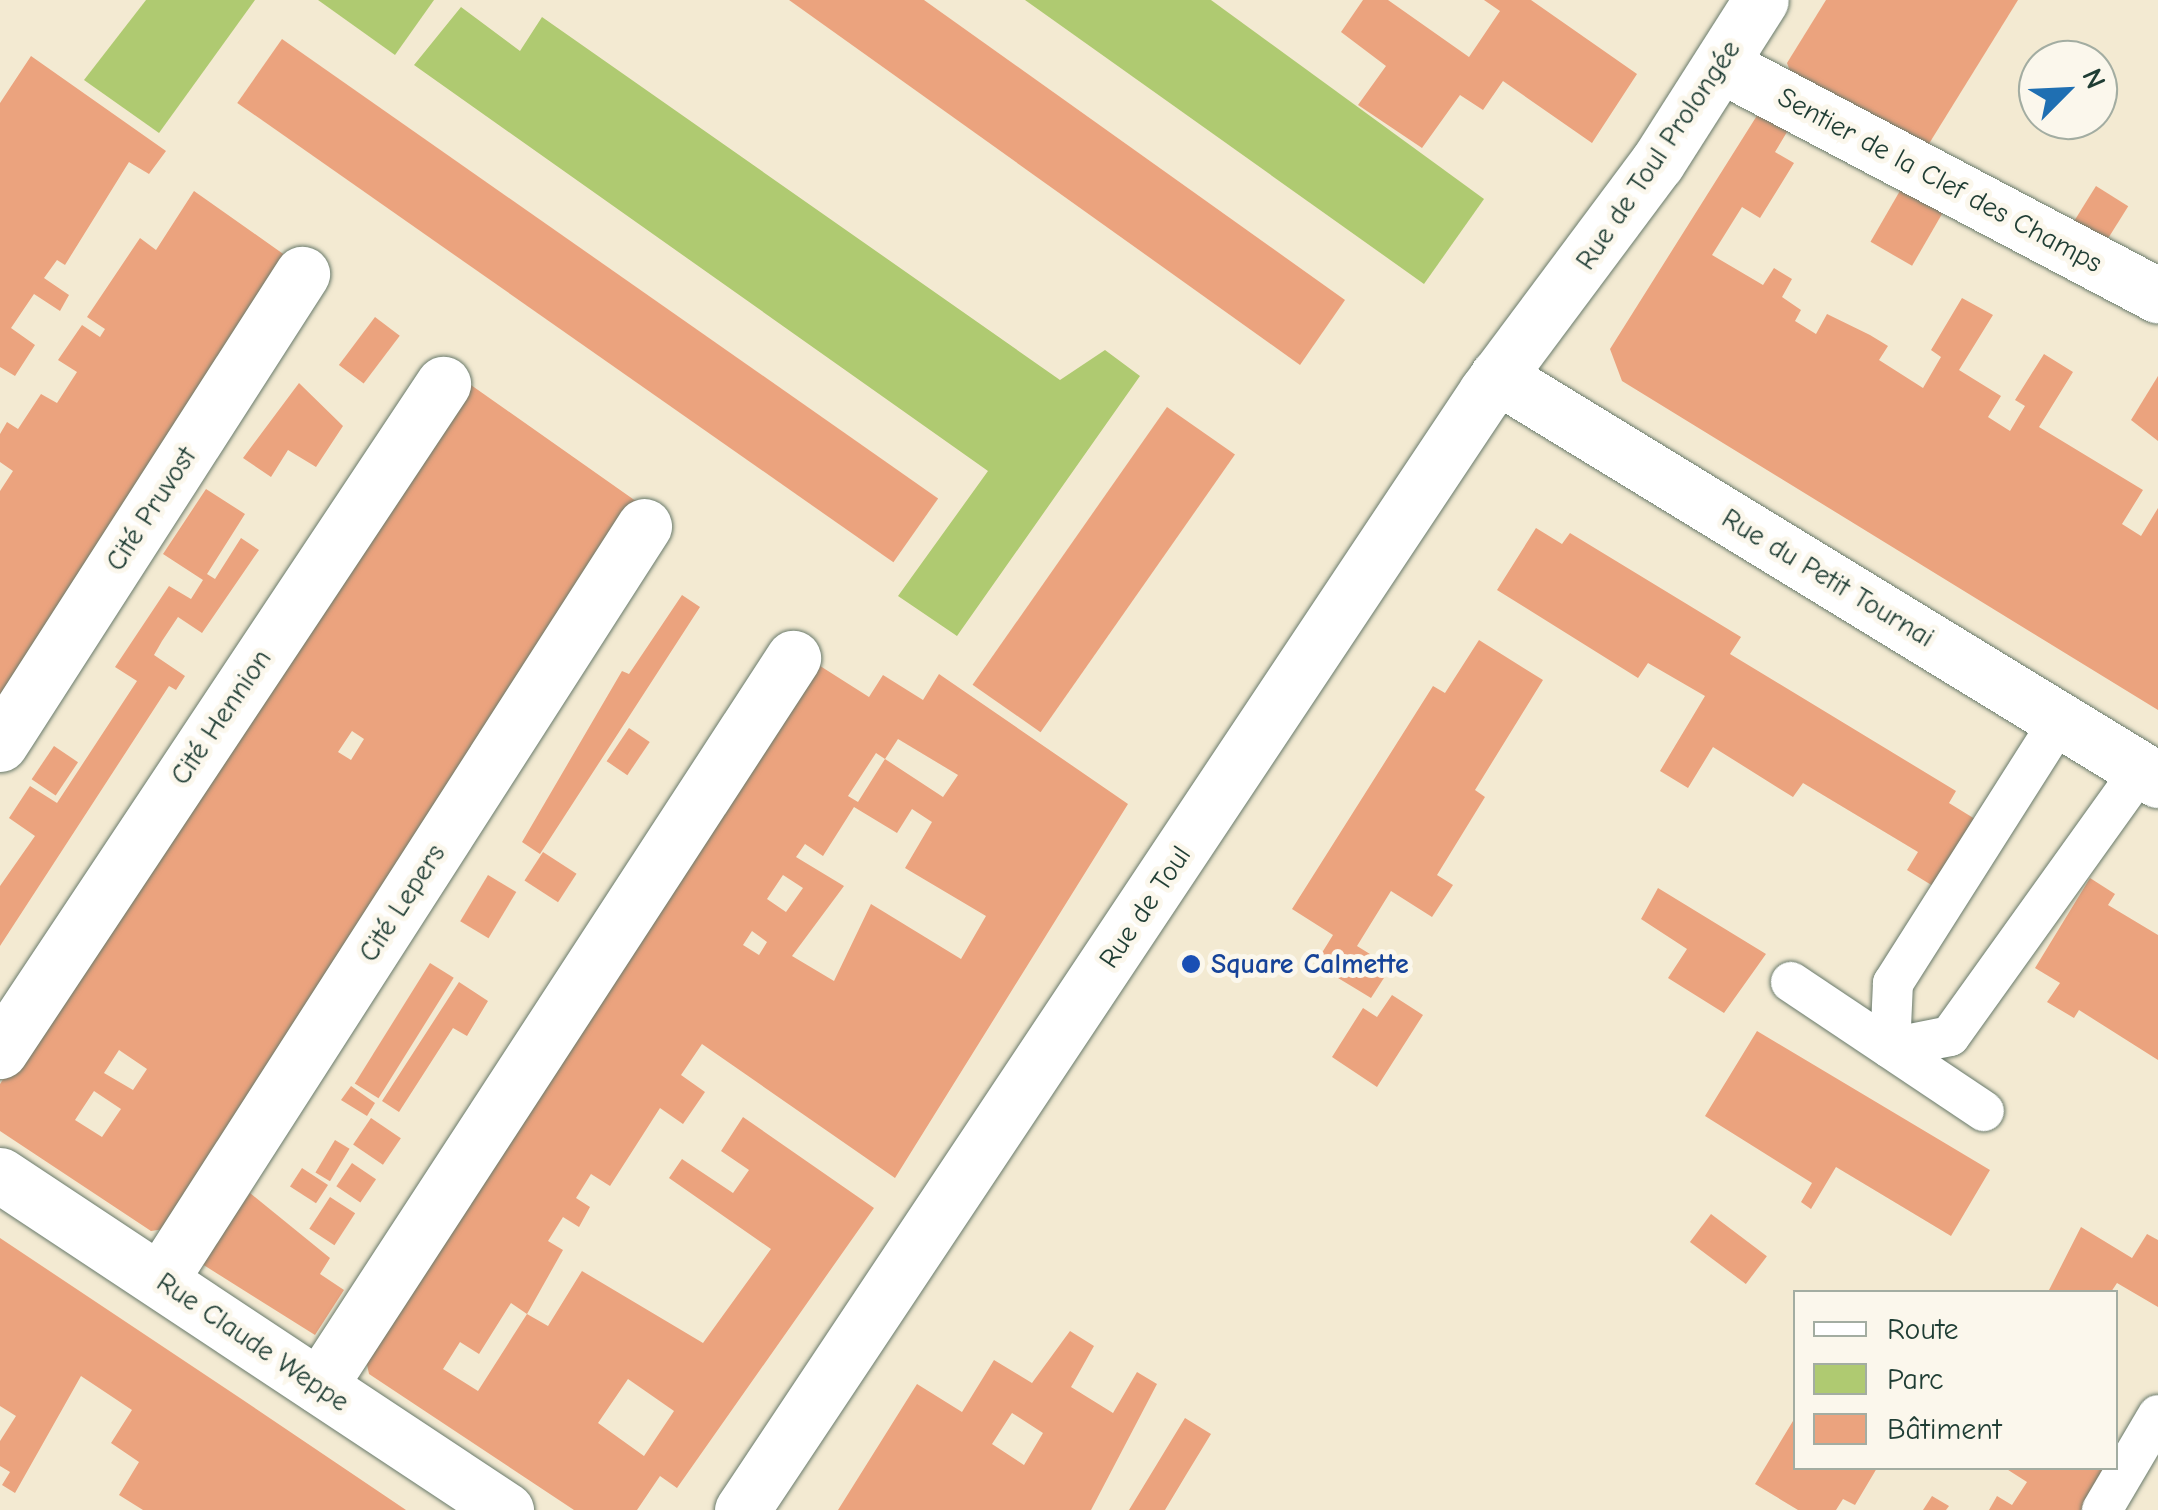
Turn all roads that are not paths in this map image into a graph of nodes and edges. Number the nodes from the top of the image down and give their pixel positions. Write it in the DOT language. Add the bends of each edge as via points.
graph roads {
  1 [pos="1761,0"];
  2 [pos="1722,65"];
  3 [pos="302,274"];
  4 [pos="2158,295"];
  5 [pos="1554,308"];
  6 [pos="1498,376"];
  7 [pos="442,384"];
  8 [pos="644,526"];
  9 [pos="793,658"];
  10 [pos="2060,720"];
  11 [pos="0,744"];
  12 [pos="2150,774"];
  13 [pos="1791,982"];
  14 [pos="1890,1048"];
  15 [pos="0,1051"];
  16 [pos="1984,1111"];
  17 [pos="0,1175"];
  18 [pos="160,1280"];
  19 [pos="319,1386"];
  20 [pos="2158,1415"];
  21 [pos="506,1510"];
  22 [pos="742,1510"];
  23 [pos="2102,1510"];
  1 -- 2 [label="street, Rue de Toul Prolongée"];
  2 -- 4 [label="street, Sentier de la Clef des Champs"];
  2 -- 5 [label="street, Rue de Toul Prolongée"];
  3 -- 11 [label="street, Cité Pruvost"];
  5 -- 6 [label="street, Rue de Toul"];
  6 -- 10 [label="street, Rue du Petit Tournai"];
  6 -- 22 [label="street, Rue de Toul"];
  7 -- 15 [label="street, Cité Hennion"];
  8 -- 18 [label="street, Cité Lepers"];
  9 -- 19 [label="street"];
  10 -- 12 [label="street, Rue du Petit Tournai"];
  10 -- 14 [label="lane" via="1894,983"];
  12 -- 14 [label="lane" via="1950,1036"];
  13 -- 14 [label="lane"];
  14 -- 16 [label="lane"];
  17 -- 18 [label="street, Rue Claude Weppe"];
  18 -- 19 [label="street, Rue Claude Weppe"];
  19 -- 21 [label="street, Rue Claude Weppe"];
  20 -- 23 [label="lane"];
}
